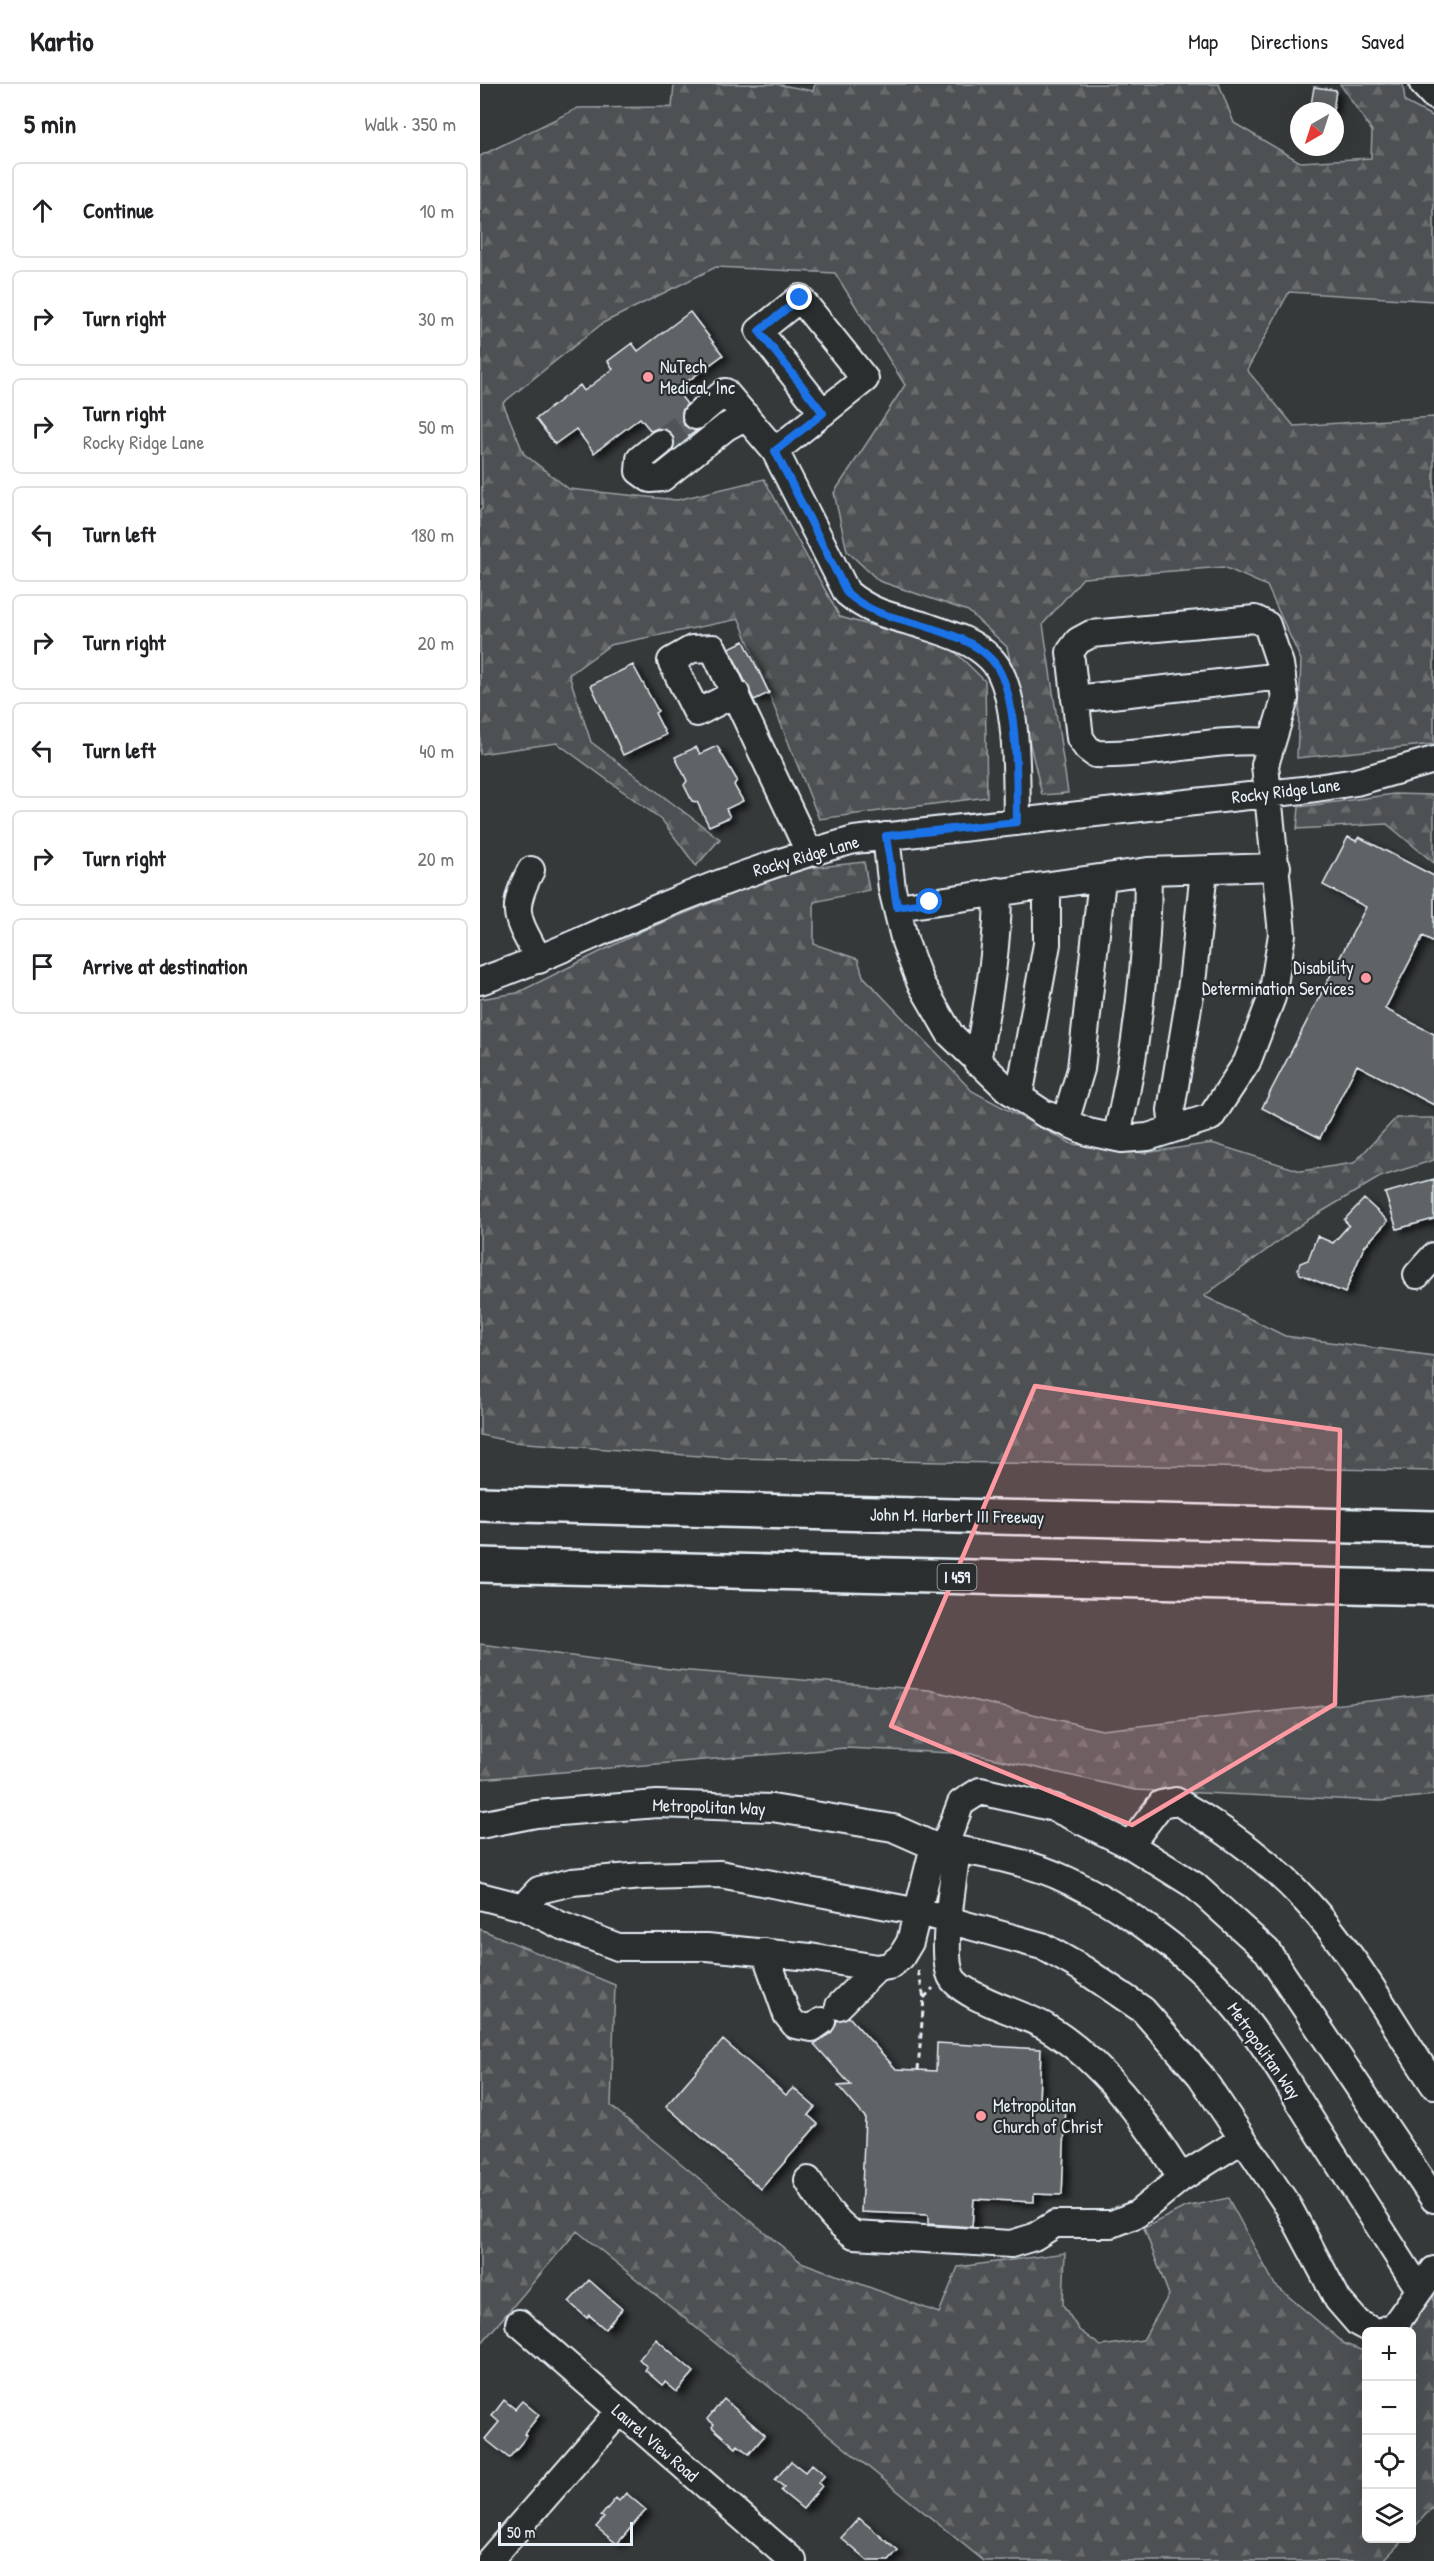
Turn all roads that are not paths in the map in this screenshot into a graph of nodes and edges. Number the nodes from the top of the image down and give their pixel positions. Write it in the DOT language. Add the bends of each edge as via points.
graph roads {
  1 [pos="1423,84"];
  2 [pos="1434,96"];
  3 [pos="823,413"];
  4 [pos="696,416"];
  5 [pos="746,416"];
  6 [pos="660,443"];
  7 [pos="775,451"];
  8 [pos="1282,676"];
  9 [pos="736,693"];
  10 [pos="1075,699"];
  11 [pos="1272,742"];
  12 [pos="1434,760"];
  13 [pos="1270,794"];
  14 [pos="1017,822"];
  15 [pos="886,836"];
  16 [pos="809,852"];
  17 [pos="1277,867"];
  18 [pos="531,870"];
  19 [pos="1204,870"];
  20 [pos="1148,871"];
  21 [pos="1102,879"];
  22 [pos="1047,886"];
  23 [pos="998,891"];
  24 [pos="897,907"];
  25 [pos="539,960"];
  26 [pos="480,981"];
  27 [pos="977,1062"];
  28 [pos="1019,1097"];
  29 [pos="1065,1122"];
  30 [pos="1173,1129"];
  31 [pos="1116,1138"];
  32 [pos="480,1504"];
  33 [pos="1434,1528"];
  34 [pos="480,1565"];
  35 [pos="1434,1588"];
  36 [pos="480,1825"];
  37 [pos="1130,1845"];
  38 [pos="945,1847"];
  39 [pos="480,1896"];
  40 [pos="523,1907"];
  41 [pos="919,1912"];
  42 [pos="949,1919"];
  43 [pos="765,1953"];
  44 [pos="877,1968"];
  45 [pos="1434,2085"];
  46 [pos="1243,2139"];
  47 [pos="1181,2178"];
  48 [pos="808,2180"];
  49 [pos="1434,2199"];
  50 [pos="1427,2279"];
  51 [pos="519,2323"];
  52 [pos="1368,2327"];
  53 [pos="1391,2327"];
  54 [pos="619,2412"];
  55 [pos="489,2561"];
  56 [pos="793,2561"];
  1 -- 2 [label="street"];
  3 -- 7 [label="street"];
  4 -- 5 [label="street" via="725,392"];
  5 -- 6 [label="street" via="726,427 662,478 650,479 639,471 640,459"];
  5 -- 7 [label="street"];
  7 -- 14 [label="street" via="847,593 866,609 966,640 991,659 1007,683 1015,752"];
  8 -- 10 [label="street"];
  8 -- 10 [label="street" via="1267,625 1255,619 1122,629 1091,634 1074,646 1070,652"];
  8 -- 11 [label="street" via="1285,699"];
  9 -- 16 [label="street"];
  10 -- 11 [label="street" via="1080,738 1095,754 1162,751 1241,740"];
  11 -- 13 [label="street" via="1265,765"];
  12 -- 13 [label="street, Rocky Ridge Lane" via="1356,782"];
  13 -- 14 [label="street, Rocky Ridge Lane"];
  13 -- 17 [label="street"];
  14 -- 15 [label="street, Rocky Ridge Lane"];
  15 -- 16 [label="street, Rocky Ridge Lane"];
  15 -- 24 [label="street"];
  16 -- 25 [label="street, Rocky Ridge Lane" via="650,911"];
  17 -- 19 [label="street"];
  17 -- 30 [label="street" via="1282,934 1272,997 1247,1062 1211,1117"];
  18 -- 25 [label="street" via="518,895 517,909"];
  19 -- 20 [label="street"];
  19 -- 30 [label="street" via="1192,983 1171,1110"];
  20 -- 21 [label="street"];
  20 -- 31 [label="street" via="1148,904 1126,1097"];
  21 -- 22 [label="street"];
  21 -- 29 [label="street" via="1081,1068"];
  22 -- 23 [label="street"];
  22 -- 28 [label="street" via="1047,944"];
  23 -- 24 [label="street"];
  23 -- 27 [label="street" via="990,985"];
  24 -- 27 [label="street" via="920,982 950,1034"];
  25 -- 26 [label="street, Rocky Ridge Lane"];
  27 -- 28 [label="street"];
  28 -- 29 [label="street"];
  29 -- 31 [label="street"];
  30 -- 31 [label="street" via="1148,1137"];
  32 -- 33 [label="highway, John M. Harbert III Freeway"];
  34 -- 35 [label="highway, I 459"];
  36 -- 38 [label="street, Metropolitan Way" via="536,1814 657,1804 772,1808 893,1828"];
  37 -- 38 [label="street" via="1054,1808 980,1791 961,1803"];
  37 -- 45 [label="street" via="1161,1804 1176,1801 1252,1850 1306,1901 1340,1943"];
  37 -- 49 [label="street" via="1194,1886 1267,1952"];
  38 -- 41 [label="street"];
  38 -- 42 [label="street"];
  38 -- 50 [label="street, Metropolitan Way" via="984,1854 1065,1879 1119,1908 1220,1990"];
  39 -- 40 [label="street"];
  40 -- 41 [label="street, Metropolitan Way" via="538,1890 572,1882 720,1874"];
  40 -- 43 [label="street" via="618,1947 707,1947"];
  41 -- 42 [label="street, Metropolitan Way"];
  41 -- 44 [label="street" via="904,1952 889,1966"];
  42 -- 46 [label="street, Metropolitan Way" via="1042,1946 1143,2010 1200,2075"];
  42 -- 47 [label="street" via="951,1977 967,1994 1045,2026 1086,2055 1154,2135"];
  43 -- 44 [label="street"];
  43 -- 44 [label="street" via="787,2015 795,2025 812,2028"];
  46 -- 47 [label="street"];
  46 -- 52 [label="street, Metropolitan Way" via="1287,2206 1338,2300 1358,2323"];
  47 -- 48 [label="street" via="1137,2214 1112,2224 1055,2224 1034,2237 1011,2244 854,2235 832,2216"];
  50 -- 53 [label="street, Metropolitan Way"];
  51 -- 54 [label="street, Laurel View Road"];
  54 -- 55 [label="street"];
  54 -- 56 [label="street, Laurel View Road"];
}
